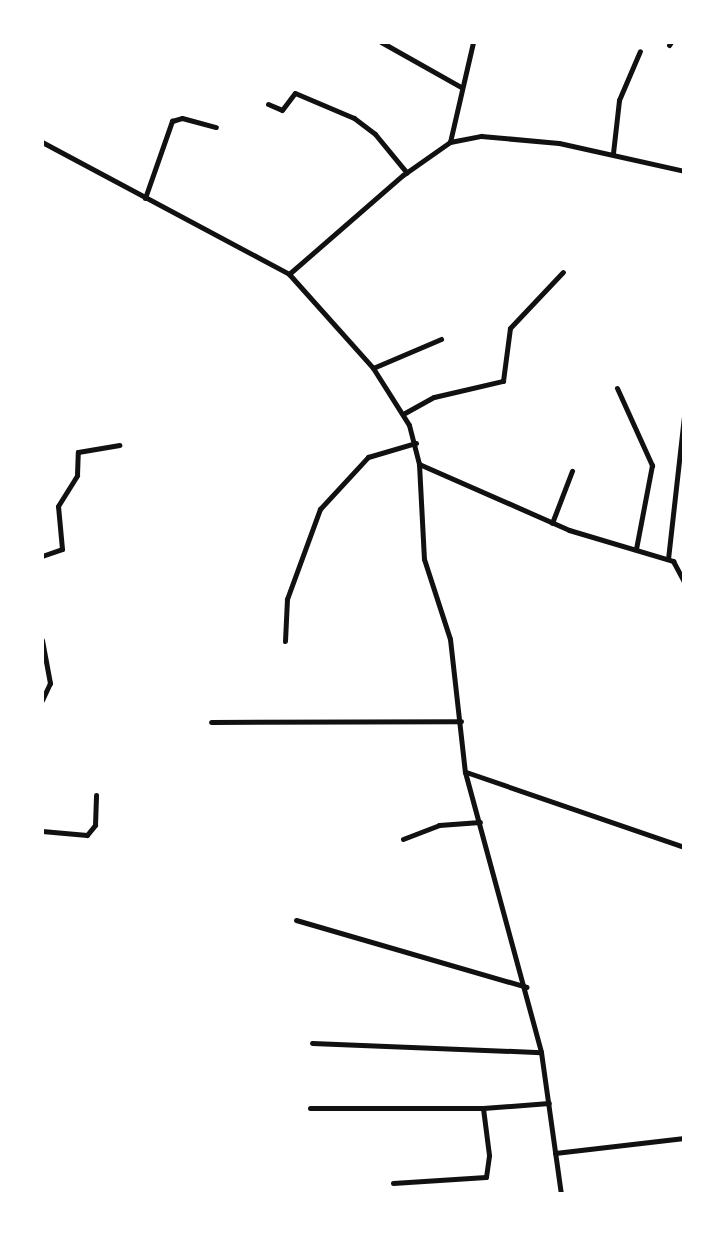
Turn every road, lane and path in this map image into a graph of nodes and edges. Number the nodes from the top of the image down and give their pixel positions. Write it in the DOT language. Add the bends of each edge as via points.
graph roads {
  1 [pos="381,42"];
  2 [pos="473,42"];
  3 [pos="640,51"];
  4 [pos="461,87"];
  5 [pos="268,104"];
  6 [pos="216,127"];
  7 [pos="42,142"];
  8 [pos="450,142"];
  9 [pos="613,153"];
  10 [pos="684,171"];
  11 [pos="407,173"];
  12 [pos="145,198"];
  13 [pos="563,272"];
  14 [pos="289,274"];
  15 [pos="441,339"];
  16 [pos="373,368"];
  17 [pos="617,388"];
  18 [pos="403,414"];
  19 [pos="684,417"];
  20 [pos="416,443"];
  21 [pos="119,445"];
  22 [pos="419,464"];
  23 [pos="572,471"];
  24 [pos="552,523"];
  25 [pos="636,549"];
  26 [pos="42,556"];
  27 [pos="668,559"];
  28 [pos="684,582"];
  29 [pos="42,640"];
  30 [pos="285,641"];
  31 [pos="42,700"];
  32 [pos="461,721"];
  33 [pos="211,722"];
  34 [pos="465,772"];
  35 [pos="96,795"];
  36 [pos="480,822"];
  37 [pos="42,831"];
  38 [pos="403,839"];
  39 [pos="684,847"];
  40 [pos="684,858"];
  41 [pos="684,871"];
  42 [pos="296,920"];
  43 [pos="526,987"];
  44 [pos="312,1043"];
  45 [pos="541,1052"];
  46 [pos="549,1103"];
  47 [pos="310,1108"];
  48 [pos="483,1108"];
  49 [pos="684,1138"];
  50 [pos="555,1153"];
  51 [pos="393,1183"];
  52 [pos="561,1194"];
  1 -- 4 [label="street"];
  2 -- 4 [label="street"];
  3 -- 9 [label="street" via="619,100"];
  4 -- 8 [label="street"];
  5 -- 11 [label="street" via="282,110 295,93 354,118 375,134"];
  6 -- 12 [label="street" via="182,118 172,121"];
  7 -- 12 [label="street"];
  8 -- 9 [label="street" via="481,136"];
  8 -- 11 [label="street"];
  9 -- 10 [label="street"];
  11 -- 14 [label="street"];
  12 -- 14 [label="street"];
  13 -- 18 [label="street" via="510,328 503,381 434,397"];
  14 -- 16 [label="street"];
  15 -- 16 [label="street"];
  16 -- 18 [label="street"];
  17 -- 25 [label="street" via="653,471"];
  18 -- 20 [label="street"];
  19 -- 27 [label="street"];
  20 -- 22 [label="street"];
  20 -- 30 [label="street" via="368,457 320,509 287,599"];
  21 -- 26 [label="street" via="78,452 77,475 58,506 62,549"];
  22 -- 24 [label="street" via="461,478"];
  22 -- 32 [label="street" via="424,559 450,639"];
  23 -- 24 [label="street"];
  24 -- 25 [label="street"];
  25 -- 27 [label="street"];
  27 -- 28 [label="street"];
  29 -- 31 [label="street" via="50,683"];
  32 -- 33 [label="street"];
  32 -- 34 [label="street"];
  34 -- 36 [label="street"];
  34 -- 39 [label="street"];
  35 -- 37 [label="street" via="95,825 87,835"];
  36 -- 38 [label="street" via="439,825"];
  36 -- 43 [label="street"];
  40 -- 41 [label="street"];
  42 -- 43 [label="street"];
  43 -- 45 [label="street"];
  44 -- 45 [label="street"];
  45 -- 46 [label="street"];
  46 -- 48 [label="street"];
  46 -- 50 [label="street"];
  47 -- 48 [label="street"];
  48 -- 51 [label="street" via="486,1177"];
  49 -- 50 [label="street"];
  50 -- 52 [label="street"];
}
